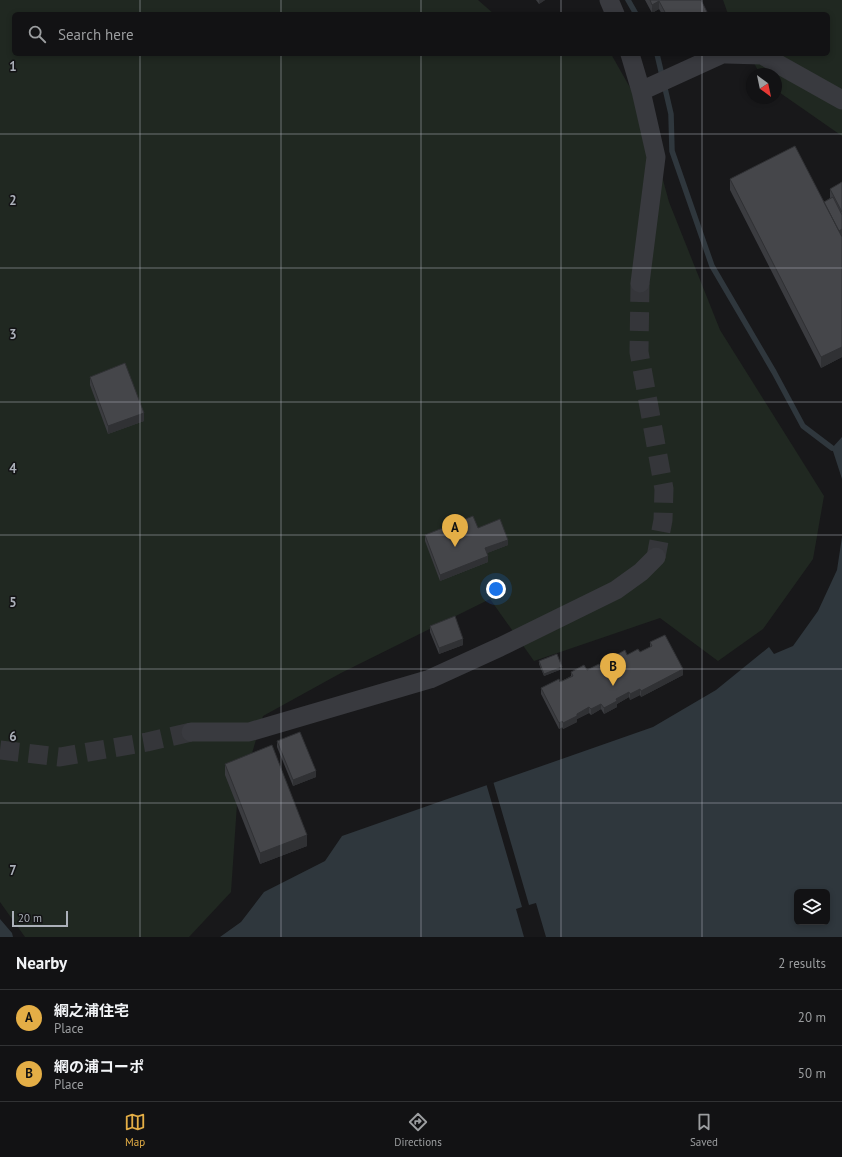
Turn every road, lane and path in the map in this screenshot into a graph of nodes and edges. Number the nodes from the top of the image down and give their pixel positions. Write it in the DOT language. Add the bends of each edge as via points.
graph roads {
  1 [pos="609,0"];
  2 [pos="614,12"];
  3 [pos="631,56"];
  4 [pos="718,56"];
  5 [pos="764,56"];
  6 [pos="641,91"];
  7 [pos="842,100"];
  8 [pos="640,283"];
  9 [pos="656,557"];
  10 [pos="191,732"];
  1 -- 2 [label="street"];
  3 -- 6 [label="street"];
  4 -- 6 [label="street"];
  5 -- 7 [label="street"];
  6 -- 8 [label="street" via="656,157"];
  9 -- 10 [label="street" via="641,572 616,590 430,679 249,732"];
}
